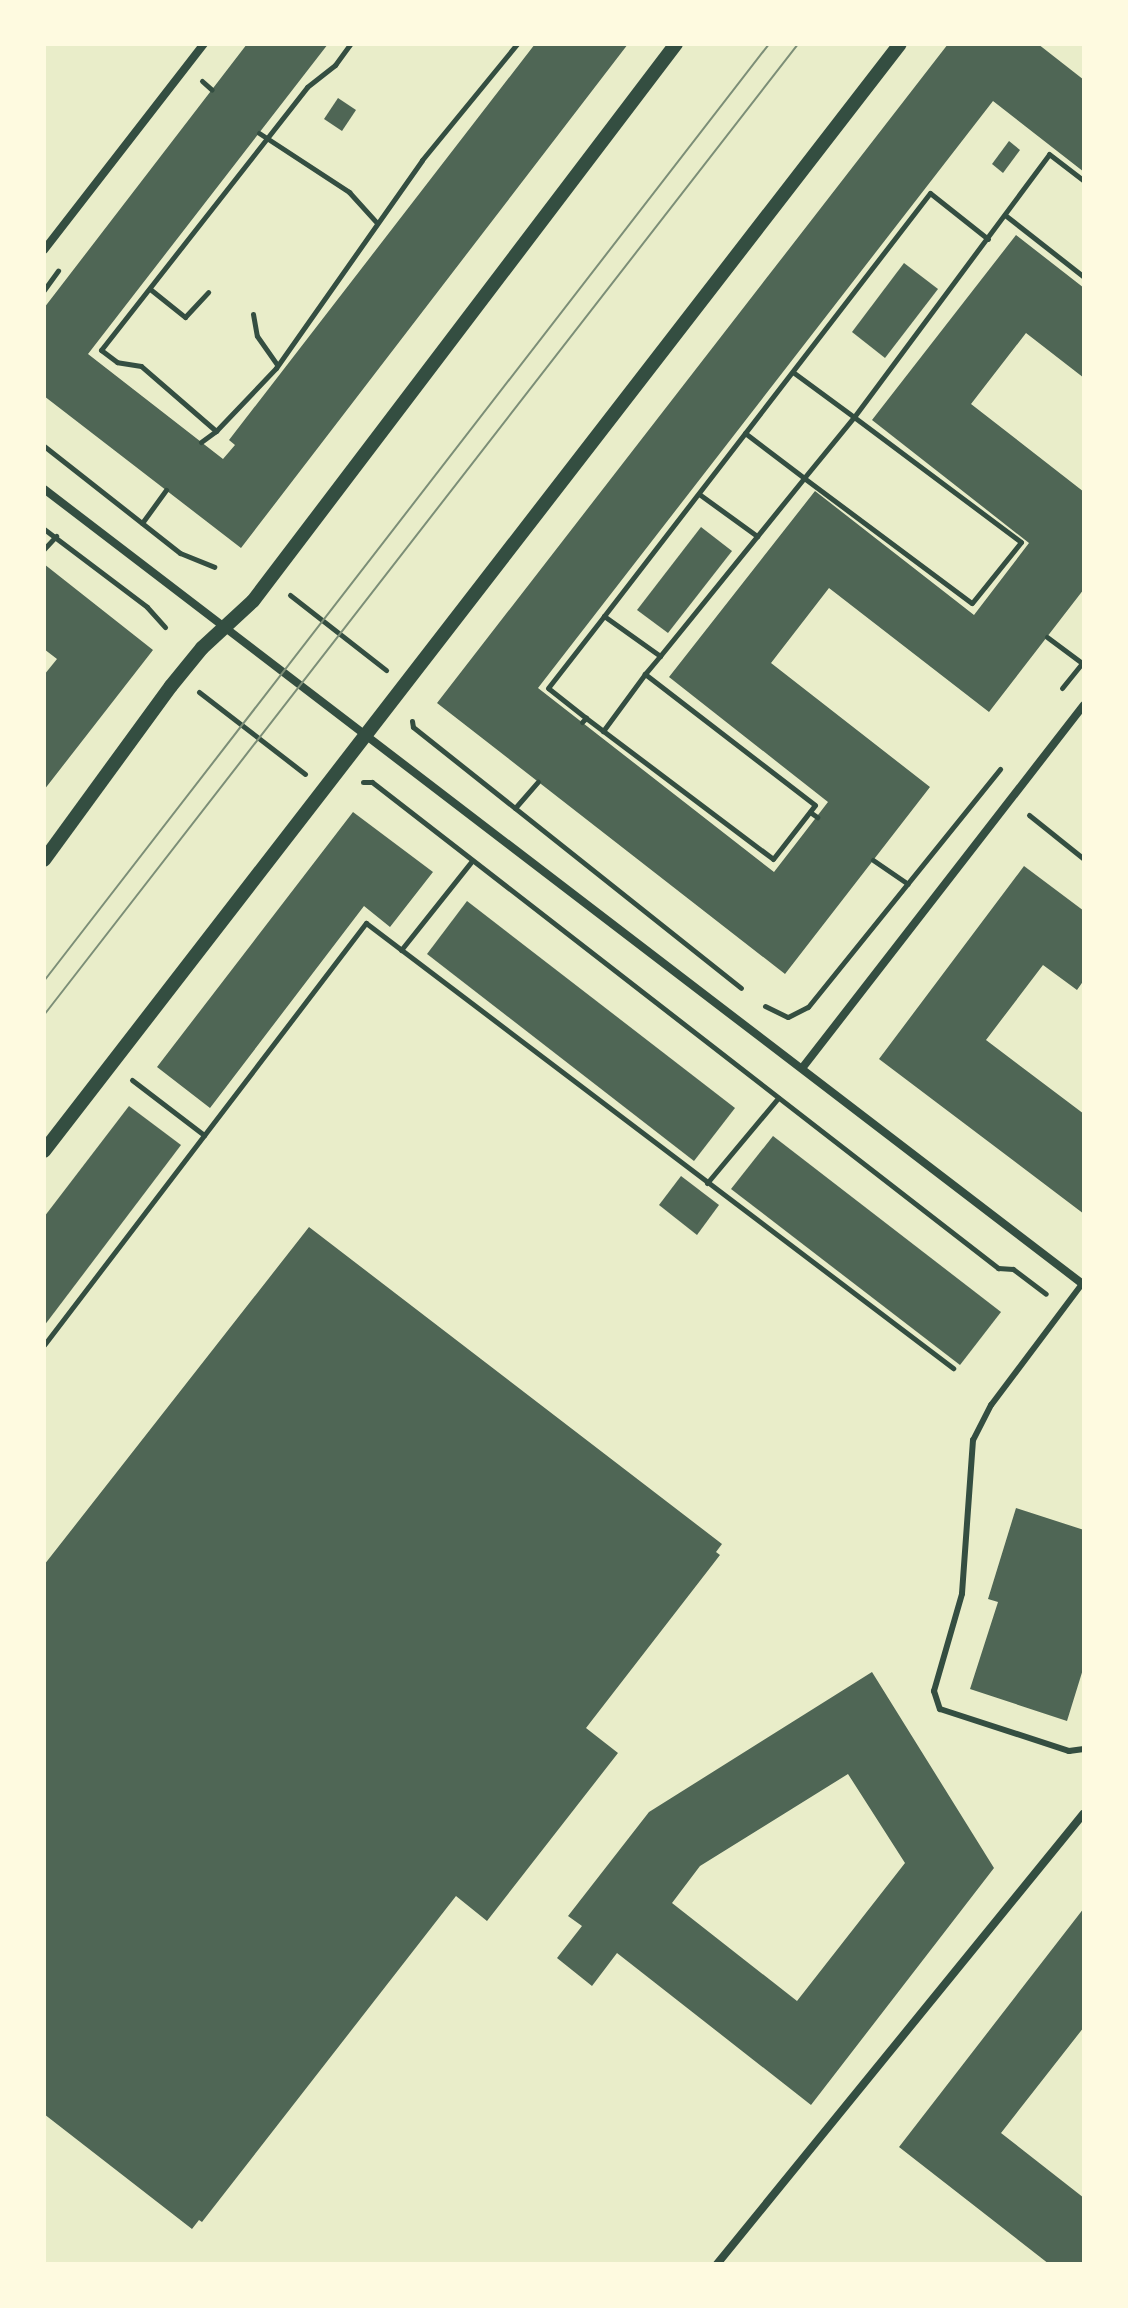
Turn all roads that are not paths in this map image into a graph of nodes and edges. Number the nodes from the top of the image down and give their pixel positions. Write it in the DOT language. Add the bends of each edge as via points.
graph roads {
  1 [pos="204,44"];
  2 [pos="676,44"];
  3 [pos="900,44"];
  4 [pos="44,250"];
  5 [pos="44,489"];
  6 [pos="224,629"];
  7 [pos="1084,705"];
  8 [pos="364,736"];
  9 [pos="44,860"];
  10 [pos="803,1067"];
  11 [pos="44,1151"];
  12 [pos="1083,1284"];
  13 [pos="1084,1749"];
  14 [pos="1084,1813"];
  15 [pos="717,2264"];
  1 -- 4 [label="street"];
  2 -- 6 [label="street" via="262,591"];
  3 -- 8 [label="street"];
  5 -- 6 [label="street"];
  6 -- 8 [label="street"];
  6 -- 9 [label="street" via="171,686"];
  7 -- 10 [label="street"];
  8 -- 10 [label="street"];
  8 -- 11 [label="street"];
  10 -- 12 [label="street"];
  12 -- 13 [label="lane" via="991,1405 973,1440 962,1594 934,1691 940,1709 1069,1751"];
  14 -- 15 [label="street"];
}
